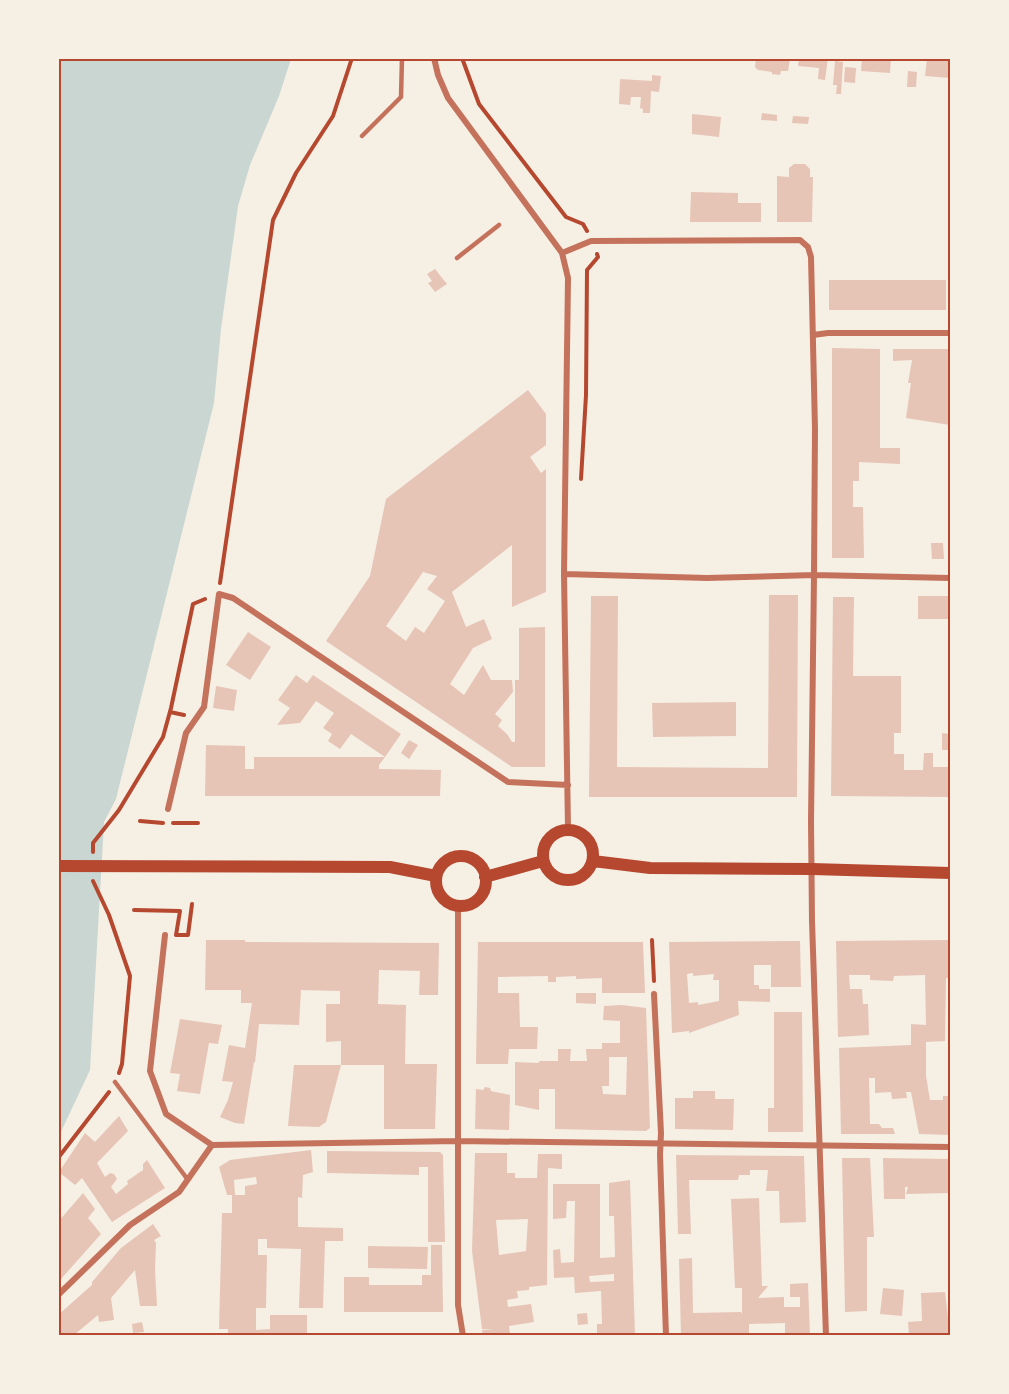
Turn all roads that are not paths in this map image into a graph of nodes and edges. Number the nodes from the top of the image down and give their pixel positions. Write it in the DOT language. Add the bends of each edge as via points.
graph roads {
  1 [pos="402,58"];
  2 [pos="434,58"];
  3 [pos="362,136"];
  4 [pos="499,225"];
  5 [pos="562,253"];
  6 [pos="457,258"];
  7 [pos="951,333"];
  8 [pos="813,335"];
  9 [pos="564,574"];
  10 [pos="814,575"];
  11 [pos="951,578"];
  12 [pos="568,785"];
  13 [pos="168,809"];
  14 [pos="568,829"];
  15 [pos="543,861"];
  16 [pos="593,861"];
  17 [pos="58,866"];
  18 [pos="812,869"];
  19 [pos="951,873"];
  20 [pos="436,876"];
  21 [pos="485,877"];
  22 [pos="458,906"];
  23 [pos="165,935"];
  24 [pos="654,994"];
  25 [pos="115,1082"];
  26 [pos="458,1141"];
  27 [pos="661,1143"];
  28 [pos="820,1144"];
  29 [pos="212,1145"];
  30 [pos="951,1147"];
  31 [pos="188,1180"];
  32 [pos="58,1295"];
  33 [pos="463,1335"];
  34 [pos="666,1335"];
  35 [pos="826,1335"];
  1 -- 3 [label="lane" via="401,97"];
  2 -- 5 [label="street" via="448,98"];
  4 -- 6 [label="lane"];
  5 -- 8 [label="street" via="591,241 800,240 812,257"];
  5 -- 9 [label="street" via="568,278"];
  7 -- 8 [label="street"];
  8 -- 10 [label="street"];
  9 -- 10 [label="street" via="707,578"];
  9 -- 12 [label="street"];
  10 -- 11 [label="street"];
  10 -- 18 [label="street"];
  12 -- 13 [label="street" via="508,782 233,598 219,594 204,707 186,733"];
  12 -- 14 [label="street"];
  14 -- 15 [label="main road" via="551,836"];
  14 -- 16 [label="main road" via="588,839"];
  15 -- 16 [label="main road" via="554,876 563,880 582,876"];
  15 -- 21 [label="main road"];
  16 -- 18 [label="main road" via="650,868"];
  17 -- 20 [label="main road" via="390,867"];
  18 -- 19 [label="main road"];
  18 -- 28 [label="street"];
  20 -- 21 [label="main road" via="445,861 461,856 477,862"];
  20 -- 22 [label="main road" via="441,896"];
  21 -- 22 [label="main road" via="486,885 479,898"];
  22 -- 26 [label="street"];
  23 -- 29 [label="street" via="150,1071 166,1114"];
  24 -- 27 [label="street"];
  25 -- 31 [label="lane"];
  26 -- 27 [label="street"];
  26 -- 29 [label="street"];
  26 -- 33 [label="street" via="458,1305"];
  27 -- 28 [label="street"];
  27 -- 34 [label="street"];
  28 -- 30 [label="street"];
  28 -- 35 [label="street"];
  29 -- 31 [label="street"];
  31 -- 32 [label="street" via="179,1192 130,1225"];
}
